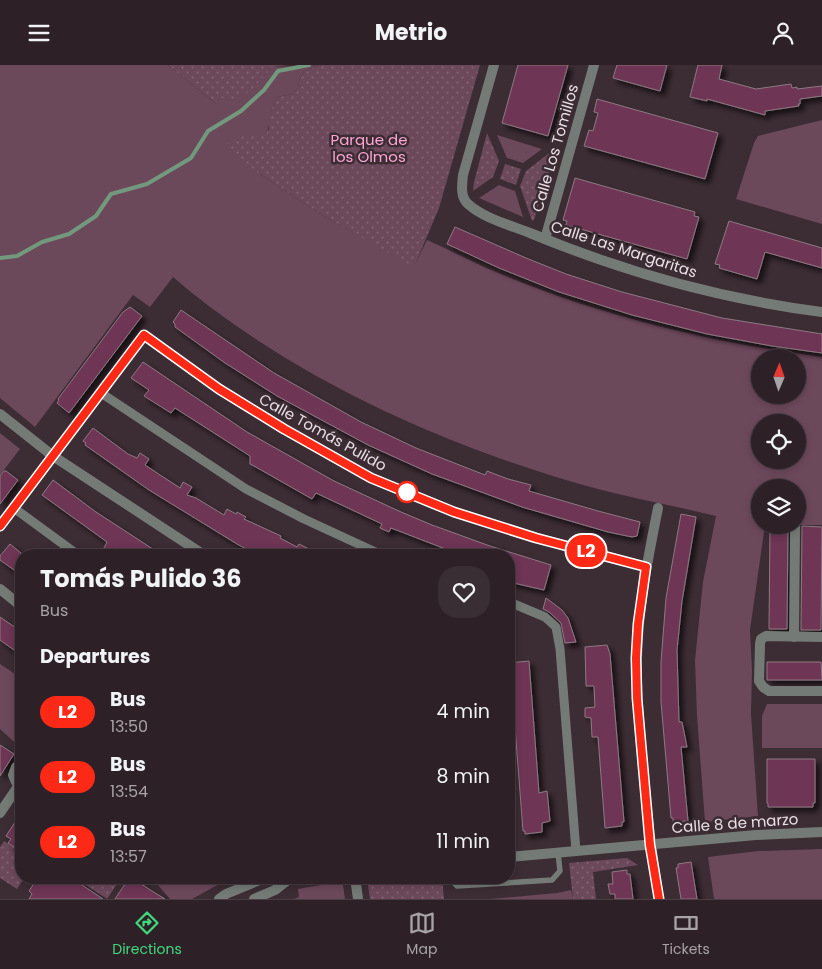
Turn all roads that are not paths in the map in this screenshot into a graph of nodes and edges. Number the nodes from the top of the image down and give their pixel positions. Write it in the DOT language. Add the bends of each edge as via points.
graph roads {
  1 [pos="494,65"];
  2 [pos="594,65"];
  3 [pos="545,239"];
  4 [pos="822,312"];
  5 [pos="101,393"];
  6 [pos="0,414"];
  7 [pos="53,456"];
  8 [pos="14,508"];
  9 [pos="658,508"];
  10 [pos="0,526"];
  11 [pos="795,534"];
  12 [pos="70,549"];
  13 [pos="195,549"];
  14 [pos="369,549"];
  15 [pos="646,567"];
  16 [pos="0,589"];
  17 [pos="15,600"];
  18 [pos="515,604"];
  19 [pos="794,637"];
  20 [pos="822,637"];
  21 [pos="822,691"];
  22 [pos="15,793"];
  23 [pos="0,813"];
  24 [pos="822,832"];
  25 [pos="650,845"];
  26 [pos="576,851"];
  27 [pos="558,853"];
  28 [pos="515,857"];
  29 [pos="515,882"];
  30 [pos="250,884"];
  31 [pos="282,884"];
  32 [pos="356,884"];
  33 [pos="456,884"];
  34 [pos="489,884"];
  35 [pos="219,899"];
  36 [pos="254,899"];
  37 [pos="358,899"];
  38 [pos="658,899"];
  1 -- 3 [label="street, Calle Las Margaritas" via="463,175 462,190 466,203 483,214"];
  2 -- 3 [label="street, Calle Los Tomillos"];
  3 -- 4 [label="street, Calle Las Margaritas" via="699,290"];
  5 -- 7 [label="street"];
  5 -- 14 [label="street" via="246,489"];
  5 -- 15 [label="street, Calle Tomás Pulido" via="144,335 219,389 371,478 464,515"];
  6 -- 7 [label="street"];
  7 -- 8 [label="street"];
  7 -- 13 [label="street"];
  8 -- 10 [label="street"];
  8 -- 12 [label="street"];
  9 -- 15 [label="street"];
  11 -- 19 [label="street"];
  15 -- 25 [label="street" via="636,658"];
  16 -- 17 [label="street"];
  18 -- 26 [label="street" via="545,617 556,627"];
  19 -- 20 [label="street"];
  19 -- 21 [label="street" via="766,636 761,639 759,681 769,691"];
  22 -- 23 [label="street"];
  24 -- 25 [label="street, Calle 8 de marzo"];
  25 -- 26 [label="street, Calle 8 de marzo"];
  25 -- 38 [label="street"];
  26 -- 27 [label="street, Calle 8 de marzo"];
  27 -- 28 [label="street, Calle 8 de marzo"];
  27 -- 29 [label="lane" via="560,871 552,880"];
  30 -- 35 [label="street"];
  31 -- 36 [label="street"];
  32 -- 37 [label="street"];
  33 -- 34 [label="lane"];
}
